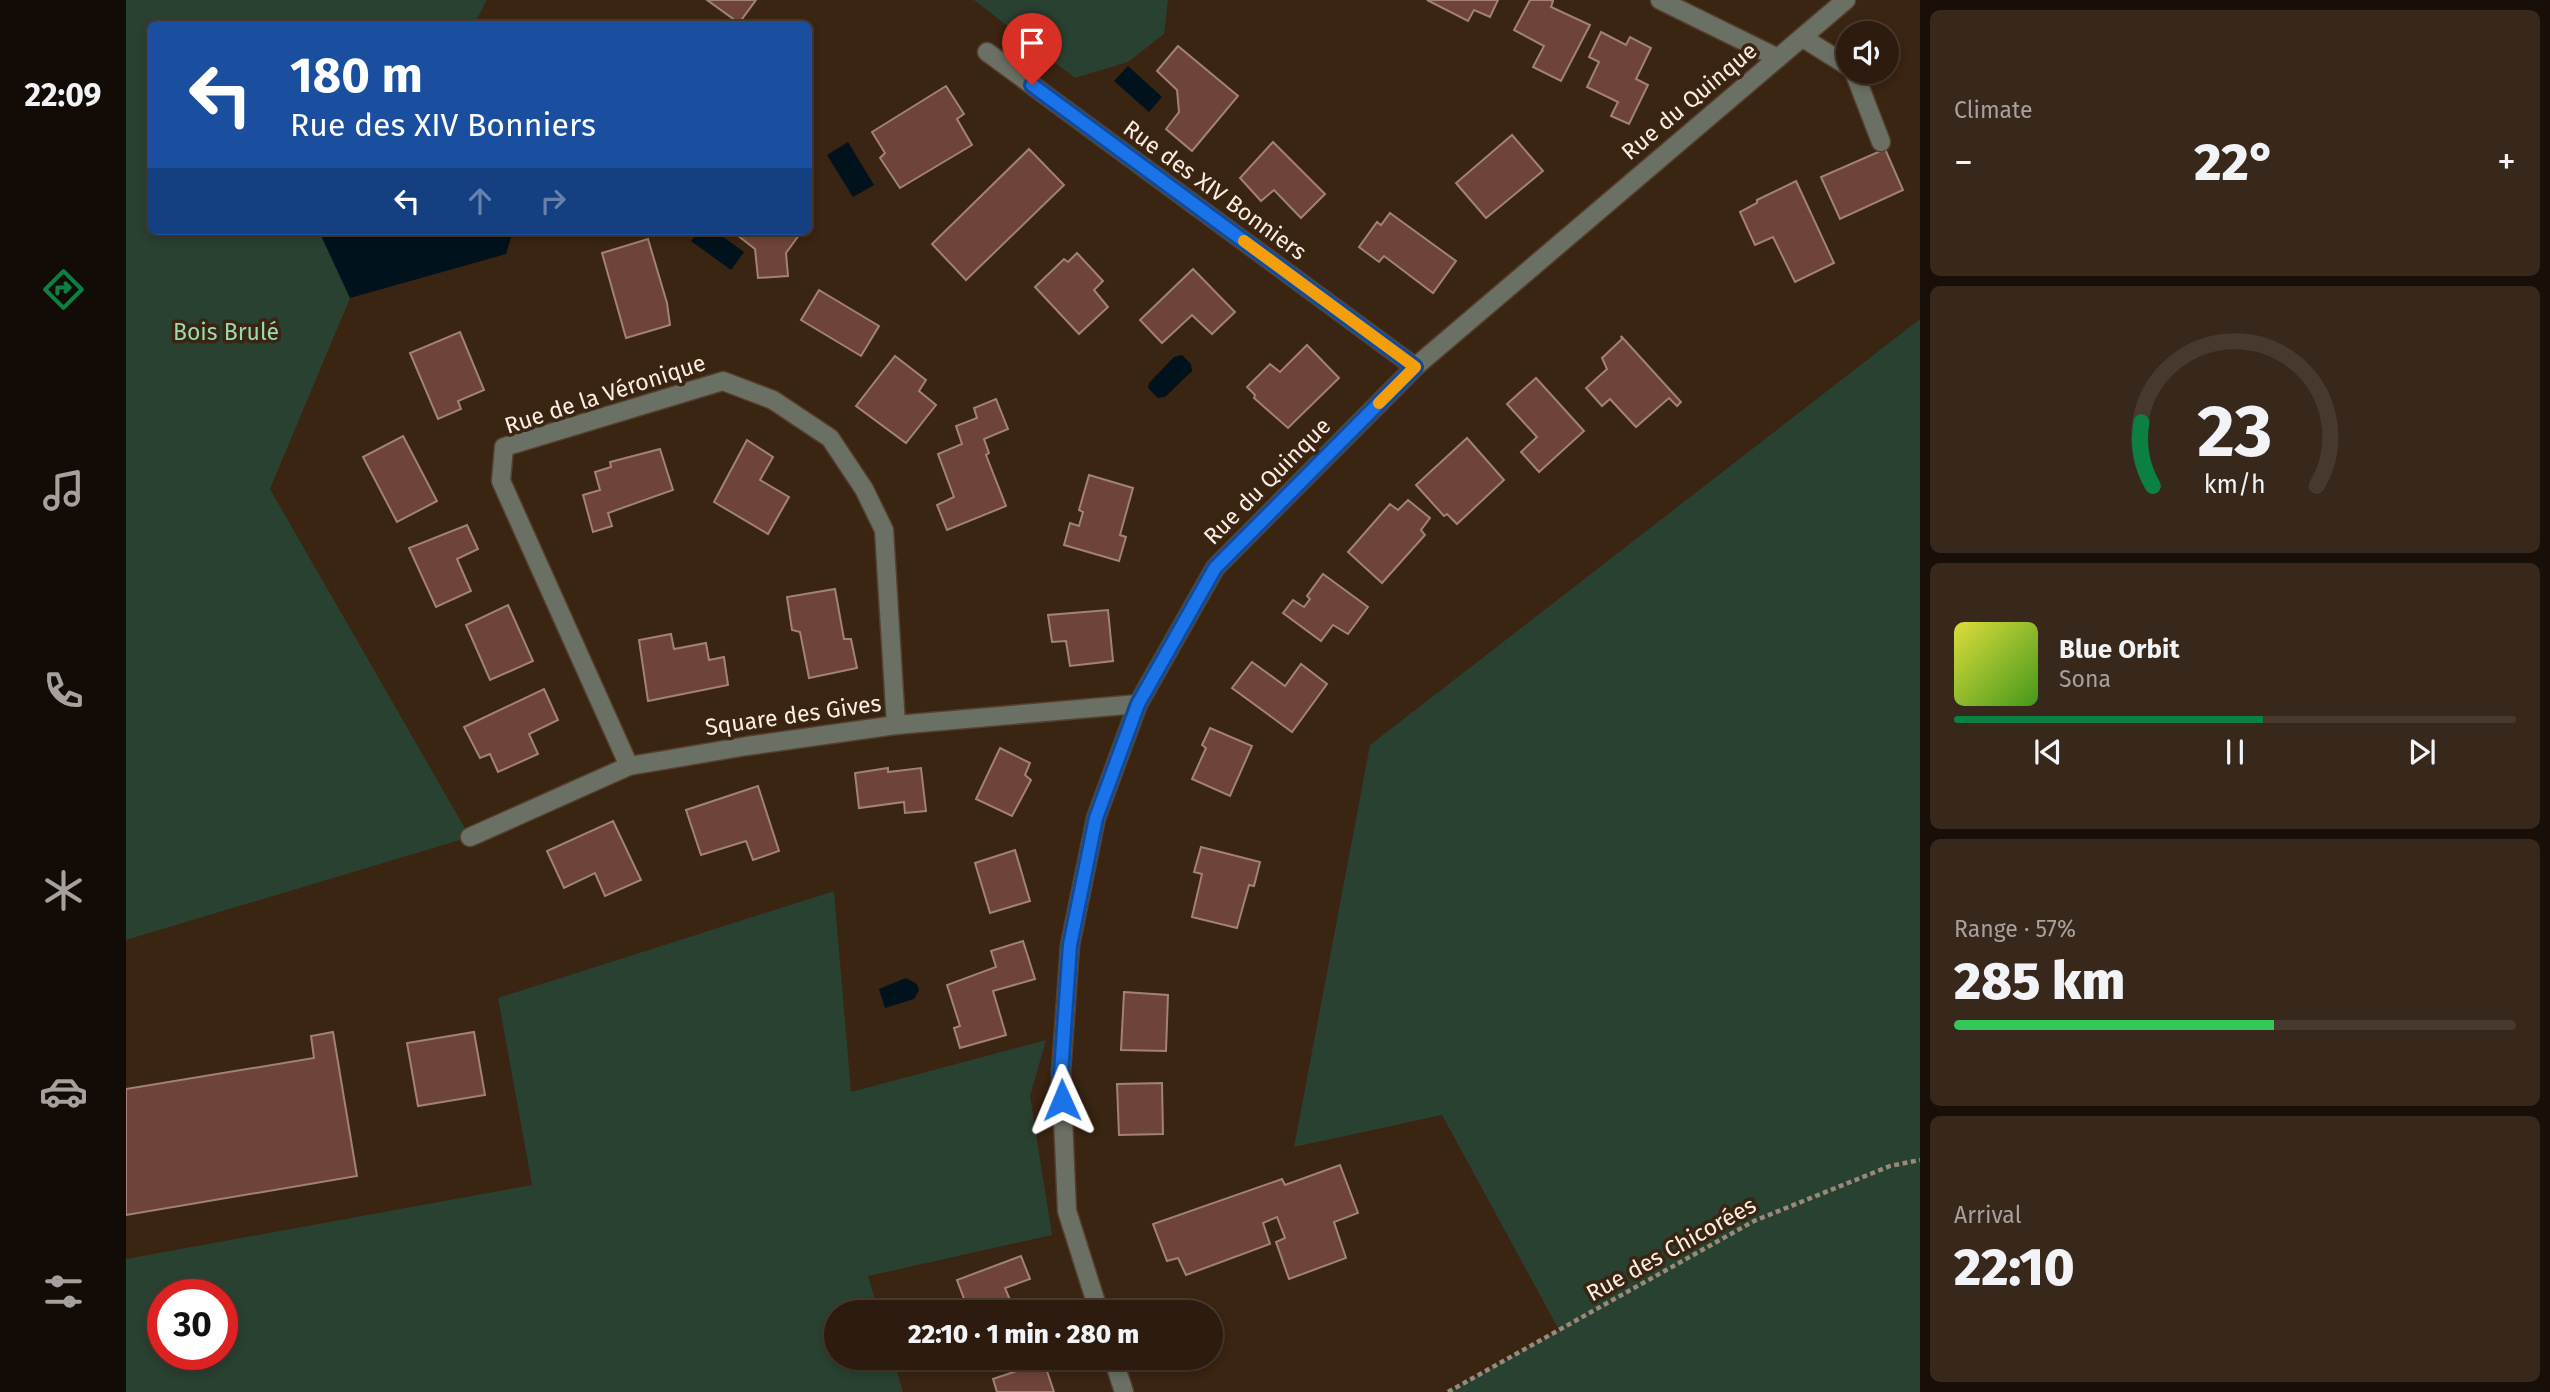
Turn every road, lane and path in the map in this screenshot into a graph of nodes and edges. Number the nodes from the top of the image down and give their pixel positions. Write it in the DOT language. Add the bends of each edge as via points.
graph roads {
  1 [pos="1660,0"];
  2 [pos="1846,0"];
  3 [pos="1803,38"];
  4 [pos="987,52"];
  5 [pos="1778,58"];
  6 [pos="1836,59"];
  7 [pos="1859,84"];
  8 [pos="1881,142"];
  9 [pos="1415,367"];
  10 [pos="1138,704"];
  11 [pos="896,725"];
  12 [pos="629,766"];
  13 [pos="470,837"];
  14 [pos="1920,1160"];
  15 [pos="1095,1300"];
  16 [pos="1117,1370"];
  17 [pos="1124,1392"];
  18 [pos="1448,1392"];
  1 -- 5 [label="street"];
  2 -- 3 [label="street, Rue du Quinque"];
  3 -- 5 [label="street, Rue du Quinque"];
  3 -- 6 [label="street"];
  4 -- 9 [label="street, Rue des XIV Bonniers"];
  5 -- 9 [label="street, Rue du Quinque"];
  7 -- 8 [label="street"];
  9 -- 10 [label="street, Rue du Quinque" via="1215,568"];
  10 -- 11 [label="street, Square des Gives"];
  10 -- 15 [label="street, Rue du Quinque" via="1096,818 1070,945 1063,1034 1067,1211"];
  11 -- 12 [label="street, Square des Gives"];
  11 -- 12 [label="street, Rue de la Véronique" via="884,530 864,489 830,438 774,400 723,382 504,447 501,481"];
  12 -- 13 [label="street, Square des Gives"];
  14 -- 18 [label="path, Rue des Chicorées" via="1890,1166 1754,1221"];
  16 -- 17 [label="street"];
}
